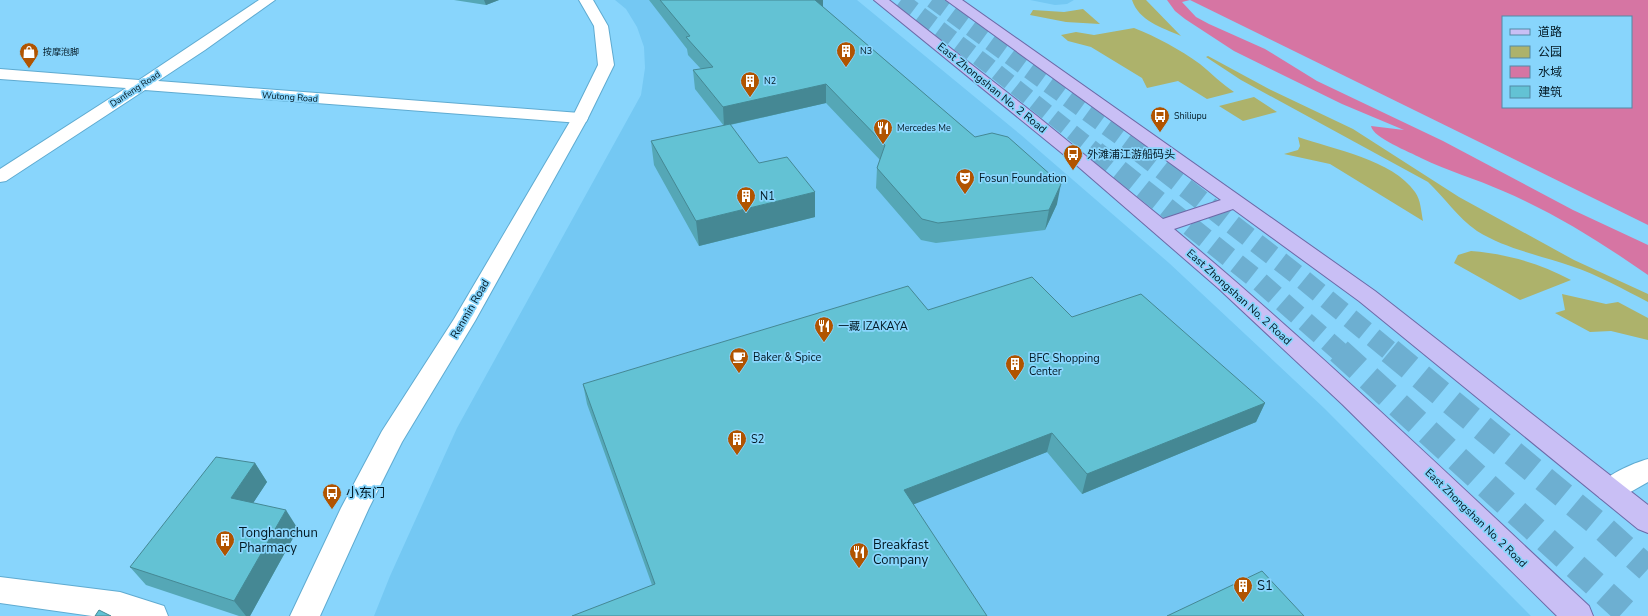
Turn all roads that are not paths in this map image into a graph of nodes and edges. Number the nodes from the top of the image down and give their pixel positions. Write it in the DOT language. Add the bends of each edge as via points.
graph roads {
  1 [pos="268,0"];
  2 [pos="586,0"];
  3 [pos="881,0"];
  4 [pos="953,0"];
  5 [pos="0,74"];
  6 [pos="139,86"];
  7 [pos="580,118"];
  8 [pos="0,177"];
  9 [pos="1236,202"];
  10 [pos="1159,226"];
  11 [pos="1648,469"];
  12 [pos="1610,490"];
  13 [pos="1648,521"];
  14 [pos="0,590"];
  15 [pos="153,616"];
  16 [pos="305,616"];
  17 [pos="1578,616"];
  1 -- 6 [label="street, Danfeng Road"];
  2 -- 7 [label="street, Renmin Road" via="601,26 606,65"];
  3 -- 10 [label="main road, East Zhongshan No. 2 Road" via="1004,96"];
  4 -- 9 [label="main road"];
  5 -- 6 [label="street, Wutong Road"];
  6 -- 7 [label="street, Wutong Road"];
  6 -- 8 [label="street, Danfeng Road"];
  7 -- 16 [label="street, Renmin Road" via="464,321 391,438"];
  9 -- 10 [label="main road"];
  9 -- 12 [label="main road" via="1367,296"];
  10 -- 17 [label="main road, East Zhongshan No. 2 Road" via="1273,326"];
  11 -- 12 [label="street"];
  12 -- 13 [label="main road"];
  14 -- 15 [label="street" via="120,606"];
}
